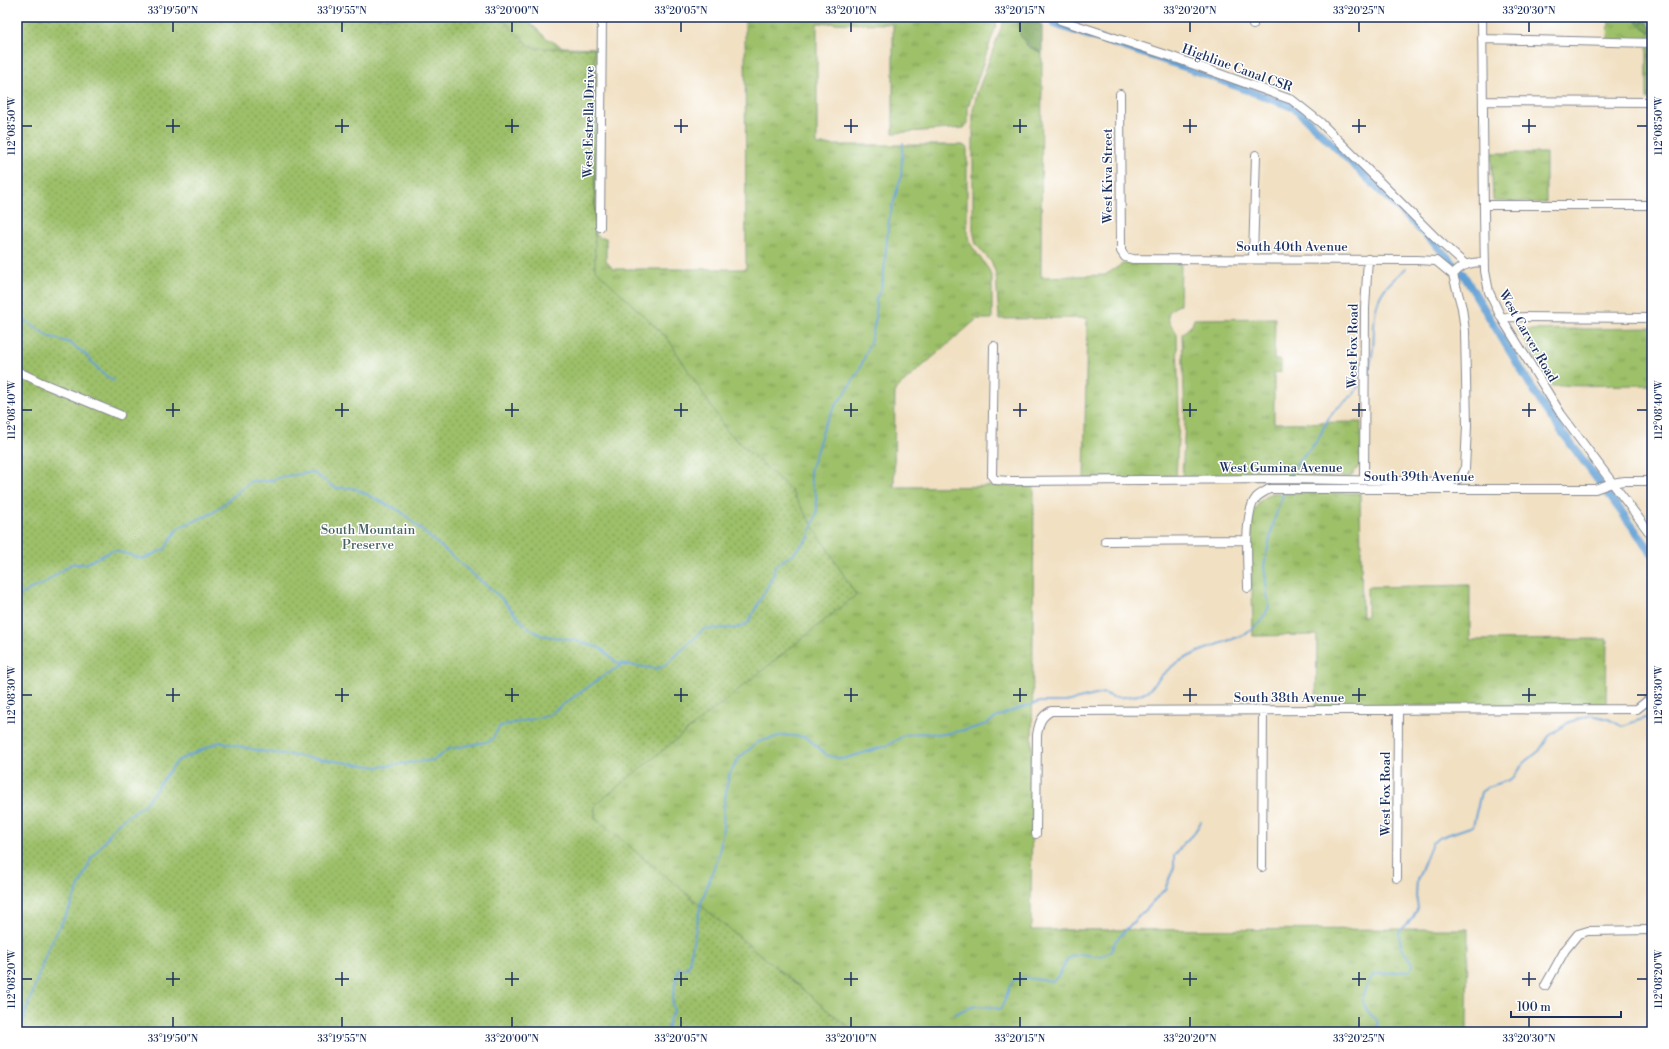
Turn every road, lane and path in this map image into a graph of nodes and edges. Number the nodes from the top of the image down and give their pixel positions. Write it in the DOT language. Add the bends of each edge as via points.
graph roads {
  1 [pos="602,17"];
  2 [pos="1482,17"];
  3 [pos="1060,19"];
  4 [pos="1482,39"];
  5 [pos="1652,43"];
  6 [pos="1120,94"];
  7 [pos="1483,101"];
  8 [pos="1652,102"];
  9 [pos="1256,155"];
  10 [pos="1484,205"];
  11 [pos="1652,205"];
  12 [pos="600,227"];
  13 [pos="1125,257"];
  14 [pos="1253,258"];
  15 [pos="1368,259"];
  16 [pos="1485,262"];
  17 [pos="1466,265"];
  18 [pos="1455,273"];
  19 [pos="1501,317"];
  20 [pos="1652,318"];
  21 [pos="994,346"];
  22 [pos="17,371"];
  23 [pos="120,414"];
  24 [pos="1364,480"];
  25 [pos="1652,481"];
  26 [pos="1609,484"];
  27 [pos="1652,536"];
  28 [pos="1247,540"];
  29 [pos="1105,541"];
  30 [pos="1248,588"];
  31 [pos="1652,697"];
  32 [pos="1262,710"];
  33 [pos="1398,710"];
  34 [pos="1036,834"];
  35 [pos="1262,866"];
  36 [pos="1397,878"];
  37 [pos="1652,930"];
  38 [pos="1545,986"];
  1 -- 12 [label="street, West Estrella Drive"];
  2 -- 4 [label="street, West Carver Road"];
  3 -- 17 [label="street, Highline Canal CSR" via="1292,100 1321,123"];
  4 -- 5 [label="street"];
  4 -- 7 [label="street, West Carver Road"];
  6 -- 13 [label="street, West Kiva Street" via="1120,251"];
  7 -- 8 [label="street"];
  7 -- 10 [label="street, West Carver Road"];
  9 -- 14 [label="street"];
  10 -- 11 [label="street"];
  10 -- 16 [label="street, West Carver Road"];
  13 -- 14 [label="street, South 40th Avenue"];
  14 -- 15 [label="street, South 40th Avenue"];
  15 -- 18 [label="street, South 40th Avenue" via="1436,261"];
  15 -- 24 [label="street, West Fox Road" via="1365,308"];
  16 -- 17 [label="street" via="1472,262"];
  16 -- 19 [label="street, West Carver Road" via="1489,292"];
  17 -- 18 [label="street"];
  18 -- 24 [label="street, West Gumina Avenue" via="1465,331 1465,469 1457,481"];
  19 -- 20 [label="street"];
  19 -- 26 [label="street, West Carver Road" via="1561,414"];
  21 -- 24 [label="street, West Gumina Avenue" via="992,476 995,480"];
  22 -- 23 [label="street"];
  25 -- 26 [label="street, South 39th Avenue"];
  26 -- 27 [label="street, West Carver Road"];
  26 -- 28 [label="street, South 39th Avenue" via="1599,488 1268,489 1256,498 1250,510"];
  28 -- 29 [label="street"];
  28 -- 30 [label="street, South 39th Avenue"];
  31 -- 33 [label="street, South 38th Avenue" via="1636,709"];
  32 -- 33 [label="street, South 38th Avenue"];
  32 -- 34 [label="street, South 38th Avenue" via="1051,711 1043,716 1037,735"];
  32 -- 35 [label="street"];
  33 -- 36 [label="street, West Fox Road"];
  37 -- 38 [label="street" via="1588,930 1578,934 1565,950"];
}
